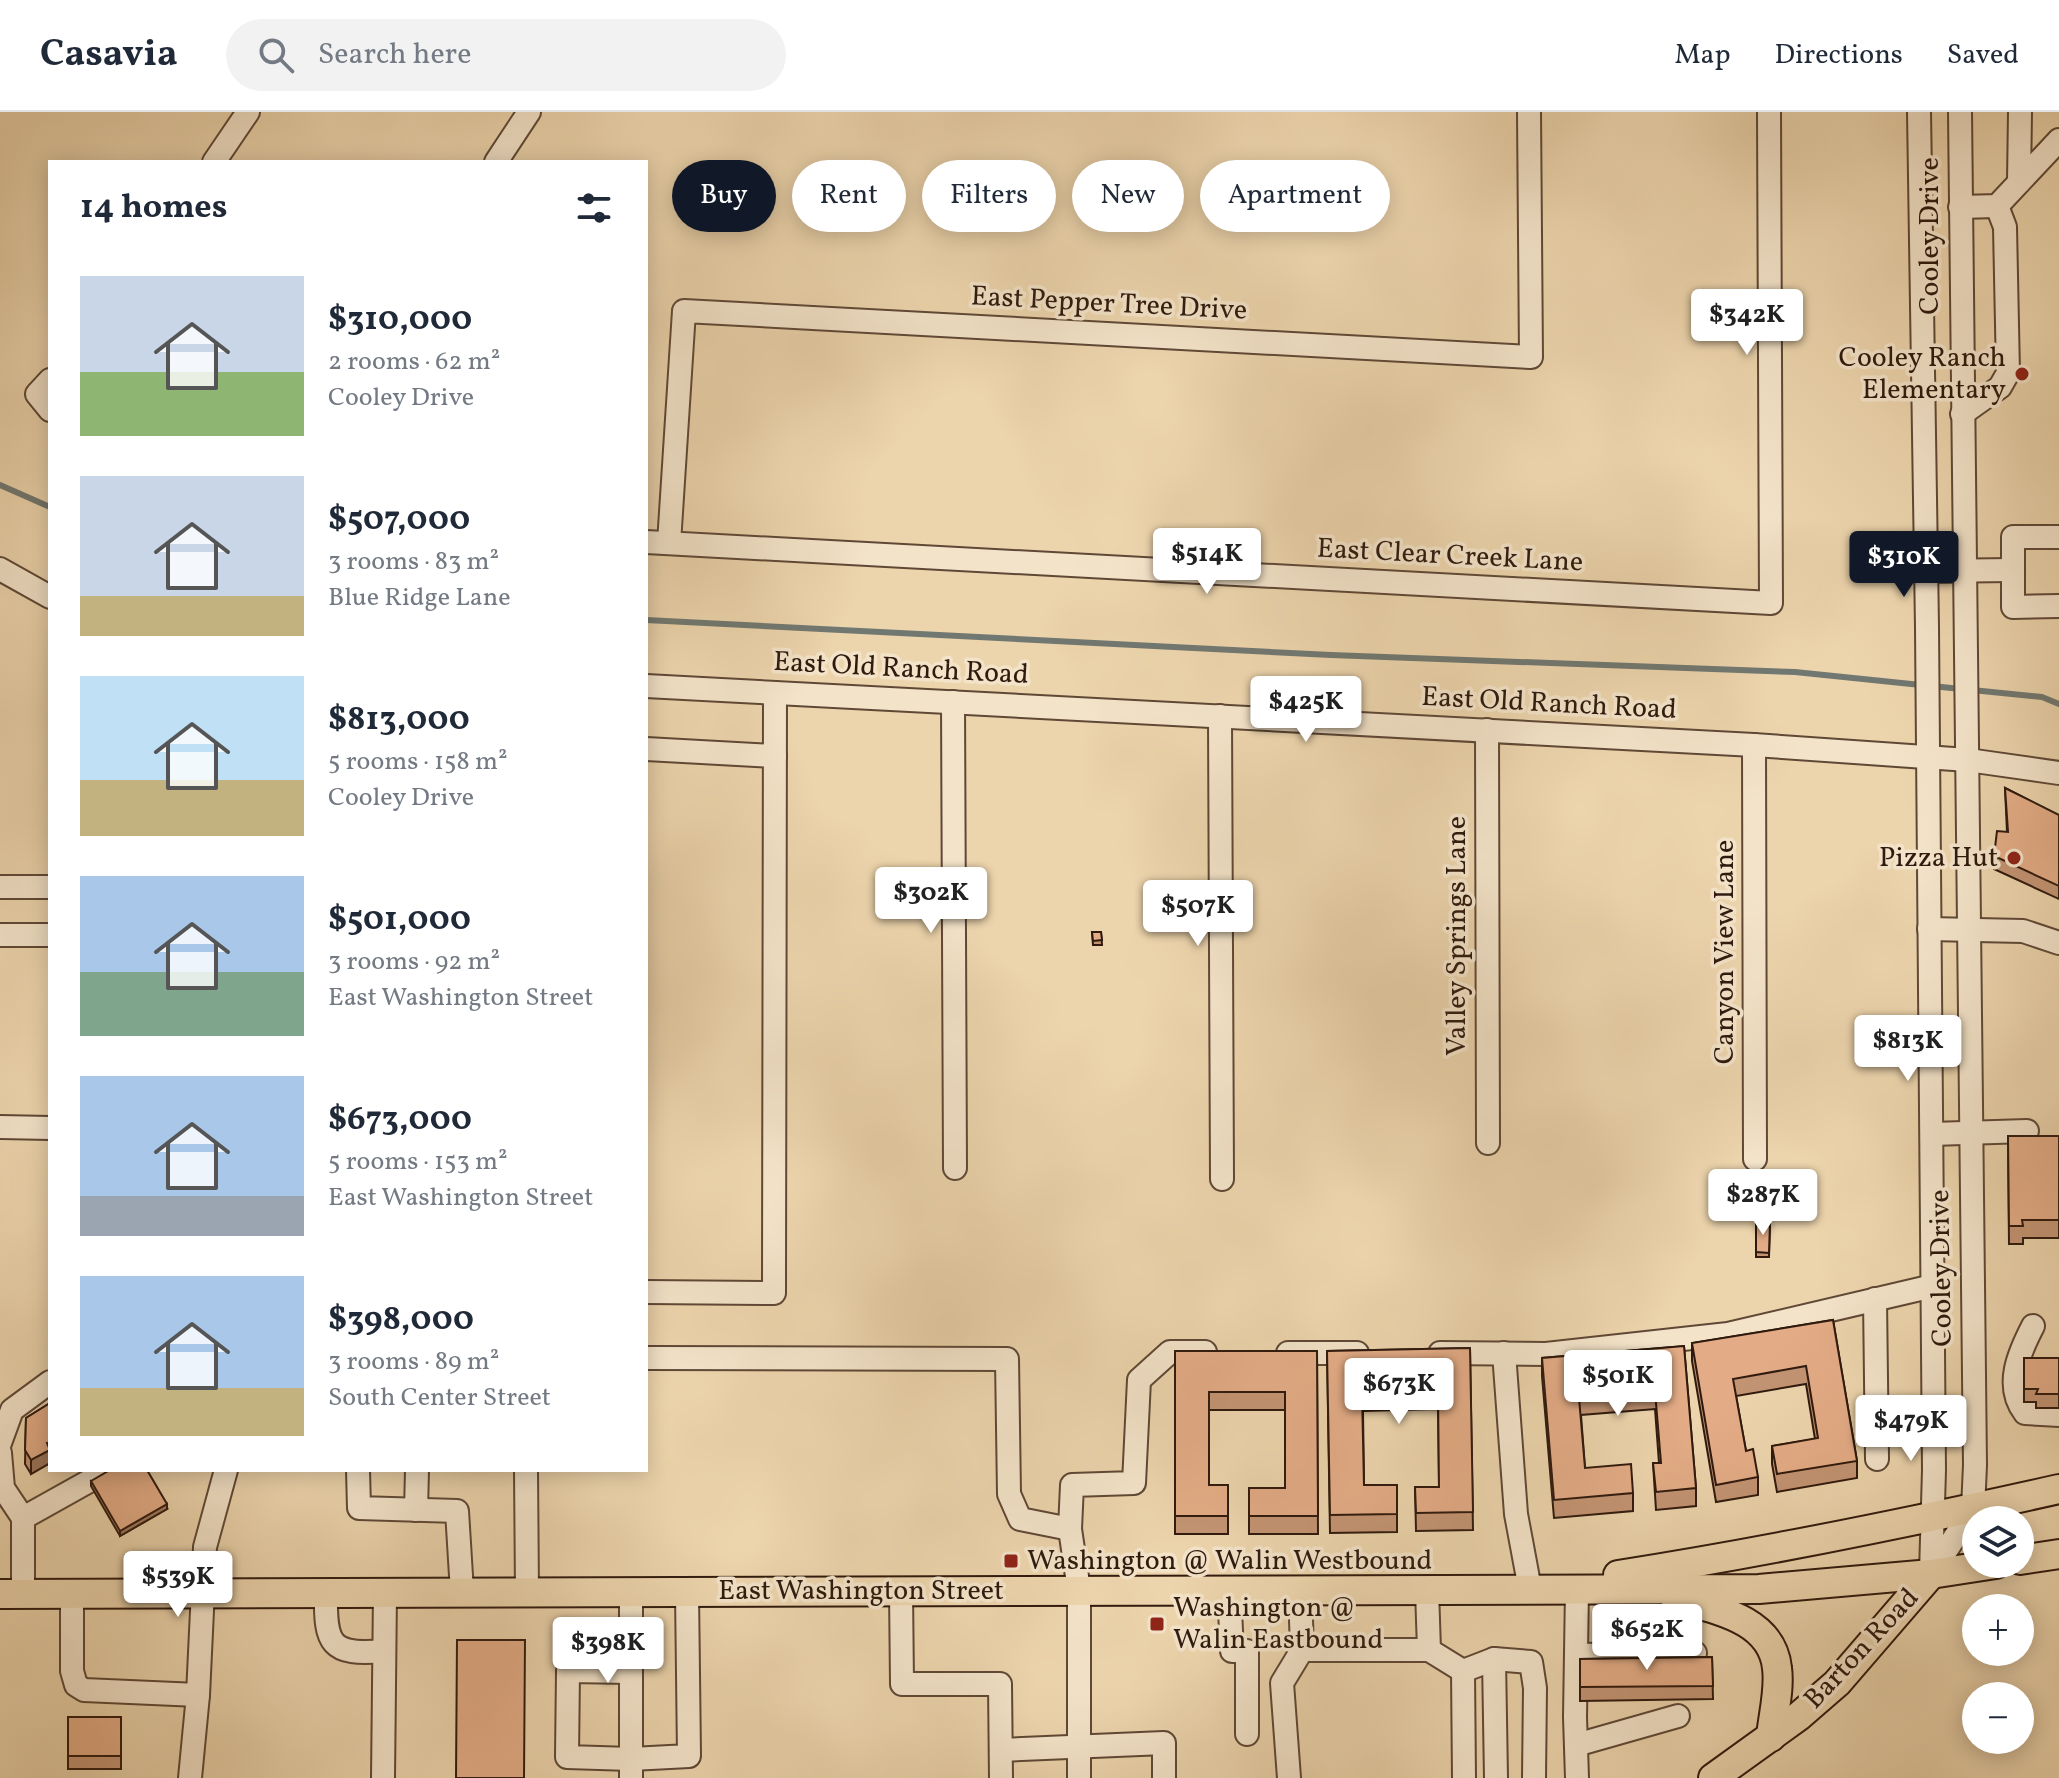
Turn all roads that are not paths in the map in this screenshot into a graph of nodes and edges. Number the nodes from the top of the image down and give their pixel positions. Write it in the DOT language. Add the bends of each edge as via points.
graph roads {
  1 [pos="248,112"];
  2 [pos="529,112"];
  3 [pos="1529,112"];
  4 [pos="1769,112"];
  5 [pos="1919,112"];
  6 [pos="1960,112"];
  7 [pos="2020,112"];
  8 [pos="2059,140"];
  9 [pos="215,160"];
  10 [pos="497,160"];
  11 [pos="2019,182"];
  12 [pos="1997,206"];
  13 [pos="1960,207"];
  14 [pos="1962,414"];
  15 [pos="2059,537"];
  16 [pos="657,543"];
  17 [pos="0,569"];
  18 [pos="2013,570"];
  19 [pos="1927,571"];
  20 [pos="1964,571"];
  21 [pos="48,596"];
  22 [pos="2059,606"];
  23 [pos="648,686"];
  24 [pos="775,693"];
  25 [pos="953,702"];
  26 [pos="1220,716"];
  27 [pos="1487,730"];
  28 [pos="1754,745"];
  29 [pos="648,749"];
  30 [pos="775,756"];
  31 [pos="1928,757"];
  32 [pos="1968,760"];
  33 [pos="2059,773"];
  34 [pos="0,887"];
  35 [pos="48,887"];
  36 [pos="1967,928"];
  37 [pos="1929,929"];
  38 [pos="0,935"];
  39 [pos="48,935"];
  40 [pos="2059,943"];
  41 [pos="0,1127"];
  42 [pos="48,1128"];
  43 [pos="2027,1131"];
  44 [pos="1932,1134"];
  45 [pos="1971,1134"];
  46 [pos="1488,1143"];
  47 [pos="1755,1159"];
  48 [pos="955,1168"];
  49 [pos="1222,1179"];
  50 [pos="1933,1286"];
  51 [pos="648,1292"];
  52 [pos="1875,1299"];
  53 [pos="2033,1326"];
  54 [pos="1234,1352"];
  55 [pos="1265,1353"];
  56 [pos="1377,1353"];
  57 [pos="1424,1353"];
  58 [pos="1504,1353"];
  59 [pos="648,1358"];
  60 [pos="48,1383"];
  61 [pos="2059,1415"];
  62 [pos="0,1443"];
  63 [pos="0,1453"];
  64 [pos="1877,1459"];
  65 [pos="105,1472"];
  66 [pos="225,1472"];
  67 [pos="358,1472"];
  68 [pos="417,1472"];
  69 [pos="526,1472"];
  70 [pos="2059,1489"];
  71 [pos="1973,1506"];
  72 [pos="1986,1506"];
  73 [pos="416,1510"];
  74 [pos="1962,1511"];
  75 [pos="23,1518"];
  76 [pos="1931,1518"];
  77 [pos="1962,1526"];
  78 [pos="1070,1529"];
  79 [pos="2059,1554"];
  80 [pos="2034,1558"];
  81 [pos="1962,1569"];
  82 [pos="1931,1574"];
  83 [pos="1300,1589"];
  84 [pos="1530,1589"];
  85 [pos="1646,1589"];
  86 [pos="1079,1590"];
  87 [pos="1229,1590"];
  88 [pos="1427,1590"];
  89 [pos="1577,1590"];
  90 [pos="901,1591"];
  91 [pos="462,1592"];
  92 [pos="527,1592"];
  93 [pos="631,1592"];
  94 [pos="687,1592"];
  95 [pos="202,1593"];
  96 [pos="326,1593"];
  97 [pos="385,1593"];
  98 [pos="11,1594"];
  99 [pos="72,1594"];
  100 [pos="1302,1650"];
  101 [pos="1429,1650"];
  102 [pos="384,1651"];
  103 [pos="1695,1653"];
  104 [pos="1577,1655"];
  105 [pos="1494,1659"];
  106 [pos="1463,1671"];
  107 [pos="631,1672"];
  108 [pos="198,1695"];
  109 [pos="1678,1716"];
  110 [pos="1247,1734"];
  111 [pos="1771,1737"];
  112 [pos="1576,1745"];
  113 [pos="1080,1747"];
  114 [pos="1001,1750"];
  115 [pos="631,1768"];
  116 [pos="1720,1776"];
  117 [pos="190,1778"];
  118 [pos="383,1778"];
  119 [pos="1001,1778"];
  120 [pos="1079,1778"];
  121 [pos="1164,1778"];
  122 [pos="1289,1778"];
  123 [pos="1464,1778"];
  124 [pos="1496,1778"];
  125 [pos="1534,1778"];
  126 [pos="1577,1778"];
  1 -- 9 [label="street"];
  2 -- 10 [label="street"];
  3 -- 16 [label="street, East Pepper Tree Drive" via="1531,357 684,311"];
  4 -- 16 [label="street, East Clear Creek Lane" via="1771,603"];
  5 -- 19 [label="street, Cooley Drive"];
  6 -- 13 [label="street, Cooley Drive"];
  7 -- 11 [label="street"];
  8 -- 11 [label="street"];
  11 -- 12 [label="street"];
  12 -- 13 [label="street"];
  12 -- 14 [label="street" via="2005,227 2008,373 2000,387"];
  13 -- 14 [label="street, Cooley Drive"];
  14 -- 20 [label="street, Cooley Drive"];
  15 -- 18 [label="street" via="2013,537"];
  17 -- 21 [label="street"];
  18 -- 20 [label="street"];
  18 -- 22 [label="street" via="2013,607"];
  19 -- 20 [label="street"];
  19 -- 31 [label="street, Cooley Drive"];
  20 -- 32 [label="street, Cooley Drive"];
  23 -- 24 [label="street, East Old Ranch Road"];
  24 -- 25 [label="street, East Old Ranch Road"];
  24 -- 30 [label="street"];
  25 -- 26 [label="street, East Old Ranch Road"];
  25 -- 48 [label="street"];
  26 -- 27 [label="street, East Old Ranch Road"];
  26 -- 49 [label="street"];
  27 -- 28 [label="street, East Old Ranch Road"];
  27 -- 46 [label="street, Valley Springs Lane"];
  28 -- 31 [label="street, East Old Ranch Road"];
  28 -- 47 [label="street, Canyon View Lane"];
  29 -- 30 [label="street"];
  30 -- 51 [label="street" via="774,1293"];
  31 -- 32 [label="street, East Old Ranch Road"];
  31 -- 37 [label="street, Cooley Drive"];
  32 -- 33 [label="street, East Old Ranch Road"];
  32 -- 36 [label="street, Cooley Drive"];
  34 -- 35 [label="street"];
  36 -- 37 [label="street"];
  36 -- 40 [label="street" via="2023,931"];
  36 -- 45 [label="street, Cooley Drive"];
  37 -- 44 [label="street, Cooley Drive"];
  38 -- 39 [label="street"];
  41 -- 42 [label="street"];
  43 -- 45 [label="street"];
  44 -- 45 [label="street"];
  44 -- 50 [label="street, Cooley Drive"];
  45 -- 71 [label="street, Cooley Drive"];
  50 -- 52 [label="street"];
  50 -- 76 [label="street, Cooley Drive"];
  52 -- 58 [label="street" via="1728,1334 1546,1354"];
  52 -- 64 [label="street"];
  53 -- 61 [label="street" via="2015,1370 2015,1400 2025,1413"];
  54 -- 78 [label="street" via="1170,1352 1139,1380 1134,1483 1072,1485"];
  55 -- 56 [label="street"];
  57 -- 58 [label="street"];
  58 -- 84 [label="street" via="1516,1514"];
  59 -- 78 [label="street" via="1007,1359 1013,1507 1020,1519"];
  60 -- 62 [label="street" via="12,1410"];
  63 -- 75 [label="street" via="3,1488"];
  65 -- 75 [label="street"];
  66 -- 95 [label="street" via="205,1547"];
  67 -- 73 [label="street" via="359,1508"];
  68 -- 73 [label="street"];
  69 -- 92 [label="street"];
  70 -- 72 [label="main road, East Washington Street"];
  73 -- 91 [label="street" via="457,1511"];
  74 -- 76 [label="main road, East Washington Street"];
  75 -- 98 [label="street"];
  76 -- 82 [label="street, Cooley Drive"];
  76 -- 84 [label="main road, East Washington Street" via="1759,1553"];
  77 -- 82 [label="street"];
  78 -- 86 [label="street"];
  79 -- 80 [label="main road"];
  81 -- 82 [label="main road, East Washington Street"];
  82 -- 85 [label="main road, East Washington Street" via="1759,1589"];
  82 -- 111 [label="main road, Barton Road" via="1837,1683"];
  83 -- 87 [label="main road, East Washington Street"];
  83 -- 88 [label="main road, East Washington Street"];
  83 -- 100 [label="street"];
  84 -- 88 [label="main road, East Washington Street"];
  84 -- 89 [label="main road, East Washington Street"];
  85 -- 89 [label="main road, East Washington Street"];
  85 -- 111 [label="main road" via="1732,1615 1767,1639 1778,1668"];
  86 -- 87 [label="main road, East Washington Street"];
  86 -- 90 [label="main road, East Washington Street"];
  86 -- 113 [label="street"];
  87 -- 110 [label="street" via="1232,1651 1247,1651"];
  88 -- 101 [label="street"];
  89 -- 104 [label="street"];
  90 -- 94 [label="main road, East Washington Street"];
  90 -- 114 [label="street" via="902,1684 1000,1684"];
  91 -- 92 [label="main road, East Washington Street"];
  91 -- 97 [label="main road, East Washington Street"];
  92 -- 93 [label="main road, East Washington Street"];
  93 -- 94 [label="main road, East Washington Street"];
  93 -- 107 [label="street"];
  94 -- 115 [label="street" via="689,1756"];
  95 -- 96 [label="main road, East Washington Street"];
  95 -- 99 [label="main road, East Washington Street"];
  95 -- 108 [label="street"];
  96 -- 97 [label="main road, East Washington Street"];
  96 -- 102 [label="street" via="326,1629 341,1649 358,1654"];
  97 -- 102 [label="street"];
  98 -- 99 [label="main road, East Washington Street"];
  99 -- 108 [label="street" via="76,1685 84,1690"];
  100 -- 101 [label="street"];
  100 -- 122 [label="street" via="1282,1683"];
  101 -- 106 [label="street"];
  102 -- 118 [label="street"];
  103 -- 104 [label="street"];
  104 -- 112 [label="street"];
  105 -- 106 [label="street"];
  105 -- 124 [label="street"];
  105 -- 125 [label="street" via="1531,1662"];
  106 -- 123 [label="street"];
  107 -- 115 [label="street"];
  107 -- 115 [label="street" via="568,1671 567,1757"];
  108 -- 117 [label="street"];
  109 -- 112 [label="street"];
  111 -- 116 [label="main road, Barton Road"];
  112 -- 126 [label="street"];
  113 -- 114 [label="street"];
  113 -- 120 [label="street"];
  113 -- 121 [label="street" via="1164,1743"];
  114 -- 119 [label="street"];
}
